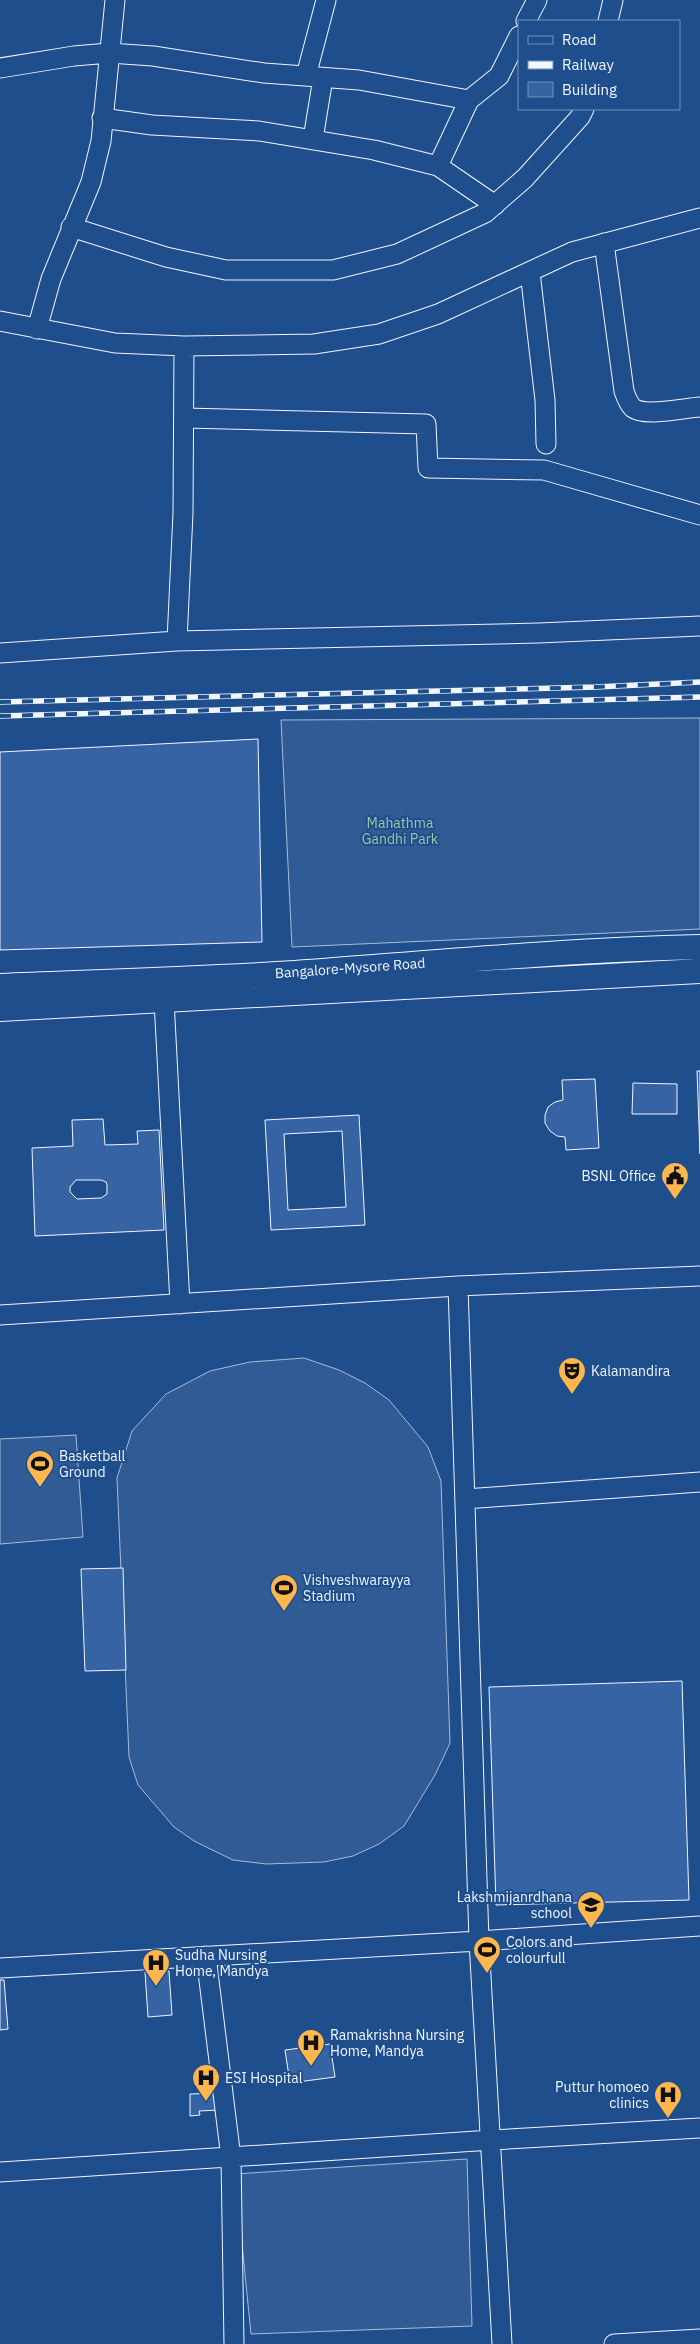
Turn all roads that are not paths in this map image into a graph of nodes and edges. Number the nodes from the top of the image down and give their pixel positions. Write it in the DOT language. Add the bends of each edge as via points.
graph roads {
  1 [pos="115,0"];
  2 [pos="326,0"];
  3 [pos="537,0"];
  4 [pos="613,0"];
  5 [pos="527,20"];
  6 [pos="608,20"];
  7 [pos="518,38"];
  8 [pos="108,53"];
  9 [pos="0,68"];
  10 [pos="314,77"];
  11 [pos="469,100"];
  12 [pos="584,110"];
  13 [pos="102,118"];
  14 [pos="313,139"];
  15 [pos="438,166"];
  16 [pos="495,205"];
  17 [pos="700,218"];
  18 [pos="71,227"];
  19 [pos="604,244"];
  20 [pos="530,272"];
  21 [pos="0,321"];
  22 [pos="36,328"];
  23 [pos="184,346"];
  24 [pos="700,407"];
  25 [pos="184,418"];
  26 [pos="546,444"];
  27 [pos="700,515"];
  28 [pos="700,626"];
  29 [pos="177,642"];
  30 [pos="0,653"];
  31 [pos="700,947"];
  32 [pos="700,971"];
  33 [pos="0,986"];
  34 [pos="164,1000"];
  35 [pos="0,1009"];
  36 [pos="700,1276"];
  37 [pos="458,1286"];
  38 [pos="180,1304"];
  39 [pos="0,1315"];
  40 [pos="700,1482"];
  41 [pos="465,1499"];
  42 [pos="700,1926"];
  43 [pos="480,1941"];
  44 [pos="206,1956"];
  45 [pos="0,1968"];
  46 [pos="700,2128"];
  47 [pos="492,2140"];
  48 [pos="231,2158"];
  49 [pos="0,2172"];
  50 [pos="700,2339"];
  51 [pos="234,2344"];
  52 [pos="502,2344"];
  53 [pos="614,2344"];
  1 -- 8 [label="street"];
  2 -- 10 [label="street"];
  3 -- 5 [label="street"];
  4 -- 6 [label="street"];
  7 -- 11 [label="street" via="499,76"];
  8 -- 9 [label="street"];
  8 -- 10 [label="street"];
  8 -- 13 [label="street"];
  10 -- 11 [label="street" via="359,80"];
  10 -- 14 [label="street"];
  11 -- 15 [label="street"];
  12 -- 16 [label="street" via="525,178"];
  13 -- 14 [label="street" via="152,125 259,131"];
  13 -- 18 [label="street" via="91,182"];
  14 -- 15 [label="street"];
  15 -- 16 [label="street"];
  16 -- 18 [label="street" via="485,213 397,254 333,270 226,270 166,258"];
  17 -- 19 [label="street"];
  18 -- 22 [label="street"];
  19 -- 20 [label="street" via="572,252"];
  19 -- 24 [label="street" via="628,401 642,412"];
  20 -- 23 [label="street" via="438,314 378,334 314,344"];
  20 -- 26 [label="street" via="545,400"];
  21 -- 22 [label="street"];
  22 -- 23 [label="street" via="115,343"];
  23 -- 25 [label="street"];
  25 -- 27 [label="street" via="426,424 428,468 544,470"];
  25 -- 29 [label="street"];
  28 -- 29 [label="street"];
  29 -- 30 [label="street"];
  31 -- 33 [label="main road, Bangalore-Mysore Road" via="470,958 295,973"];
  32 -- 34 [label="main road, Bangalore-Mysore Road"];
  34 -- 35 [label="main road, Bangalore-Mysore Road"];
  34 -- 38 [label="street"];
  36 -- 37 [label="street"];
  37 -- 38 [label="street"];
  37 -- 41 [label="street"];
  38 -- 39 [label="street"];
  40 -- 41 [label="street"];
  41 -- 43 [label="street"];
  42 -- 43 [label="street"];
  43 -- 44 [label="street"];
  43 -- 47 [label="street"];
  44 -- 45 [label="street"];
  44 -- 48 [label="street"];
  46 -- 47 [label="street"];
  47 -- 48 [label="street"];
  47 -- 52 [label="street"];
  48 -- 49 [label="street"];
  48 -- 51 [label="street"];
  50 -- 53 [label="street"];
}
